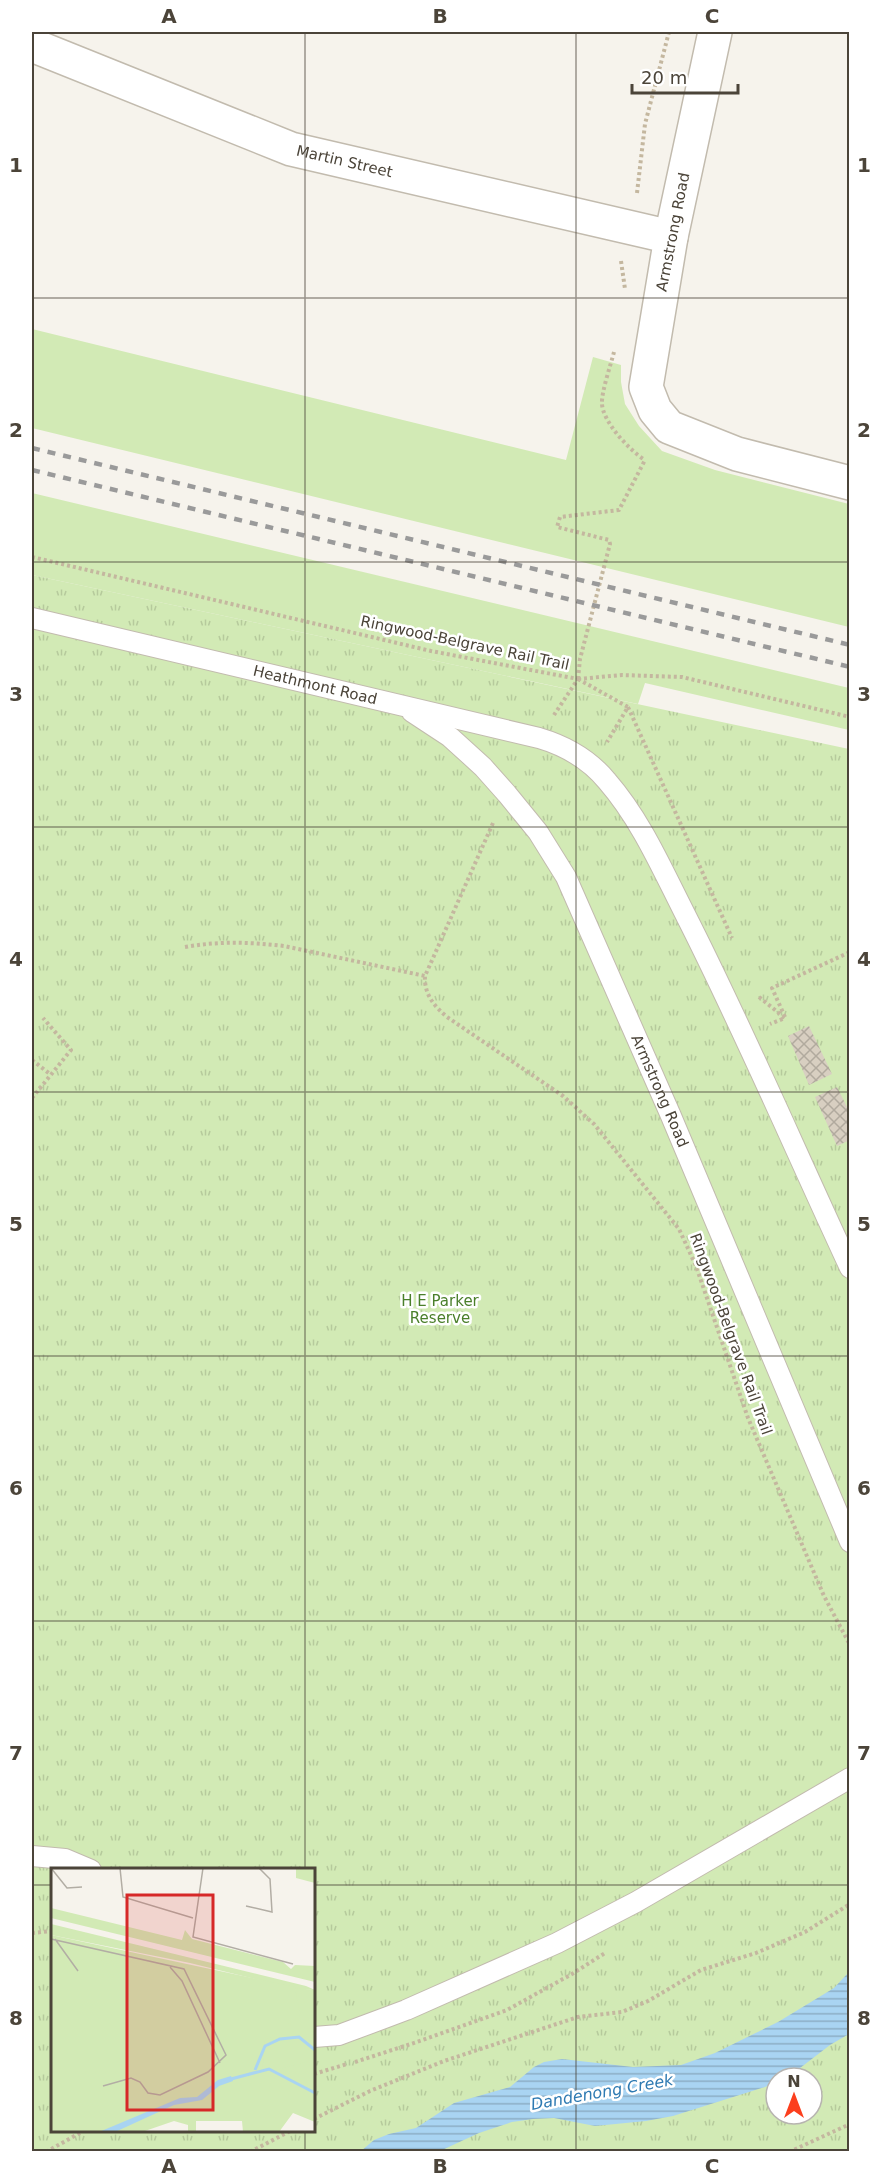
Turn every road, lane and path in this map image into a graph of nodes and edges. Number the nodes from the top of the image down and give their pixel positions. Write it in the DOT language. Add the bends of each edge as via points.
graph roads {
  1 [pos="714,32"];
  2 [pos="32,45"];
  3 [pos="671,237"];
  4 [pos="669,427"];
  5 [pos="849,483"];
  6 [pos="32,558"];
  7 [pos="32,618"];
  8 [pos="578,679"];
  9 [pos="388,701"];
  10 [pos="849,717"];
  11 [pos="539,738"];
  12 [pos="593,766"];
  13 [pos="507,794"];
  14 [pos="186,947"];
  15 [pos="849,952"];
  16 [pos="425,976"];
  17 [pos="43,1018"];
  18 [pos="785,1018"];
  19 [pos="32,1060"];
  20 [pos="50,1074"];
  21 [pos="32,1098"];
  22 [pos="849,1268"];
  23 [pos="849,1542"];
  24 [pos="849,1645"];
  25 [pos="849,1778"];
  26 [pos="32,1856"];
  27 [pos="88,1868"];
  28 [pos="849,1904"];
  29 [pos="51,1931"];
  30 [pos="32,1933"];
  31 [pos="315,2037"];
  32 [pos="315,2118"];
  33 [pos="849,2124"];
  34 [pos="81,2132"];
  35 [pos="288,2132"];
  36 [pos="46,2151"];
  37 [pos="250,2151"];
  38 [pos="789,2151"];
  1 -- 3 [label="street, Armstrong Road"];
  2 -- 3 [label="street, Martin Street" via="291,149"];
  3 -- 4 [label="street, Armstrong Road" via="646,387 655,410"];
  4 -- 5 [label="street" via="737,454"];
  4 -- 8 [label="path" via="645,460 619,510 560,517 557,527 609,540"];
  6 -- 8 [label="path, Ringwood-Belgrave Rail Trail" via="431,651"];
  7 -- 9 [label="lane, Heathmont Road"];
  8 -- 10 [label="path" via="622,675 682,677"];
  8 -- 11 [label="path, Ringwood-Belgrave Rail Trail"];
  8 -- 12 [label="path" via="628,707"];
  9 -- 11 [label="lane, Heathmont Road"];
  9 -- 13 [label="lane, Armstrong Road" via="450,737"];
  11 -- 12 [label="lane, Heathmont Road" via="562,745"];
  12 -- 22 [label="lane" via="635,819 681,906"];
  13 -- 16 [label="path"];
  13 -- 23 [label="lane, Armstrong Road" via="566,877 671,1116"];
  14 -- 16 [label="path" via="212,942 261,944"];
  15 -- 18 [label="path" via="772,988"];
  16 -- 24 [label="path, Ringwood-Belgrave Rail Trail" via="424,984 434,1006 563,1096 628,1165 679,1229 696,1266 748,1418"];
  17 -- 20 [label="path" via="71,1050"];
  19 -- 20 [label="path"];
  20 -- 21 [label="path"];
  25 -- 31 [label="lane" via="646,1896 557,1942 406,2010 339,2035"];
  26 -- 27 [label="lane" via="65,1859"];
  28 -- 32 [label="path" via="805,1932 701,1971 621,2012 578,2017 444,2061"];
  29 -- 30 [label="path"];
  33 -- 38 [label="path"];
  34 -- 36 [label="path"];
  35 -- 37 [label="path"];
}
